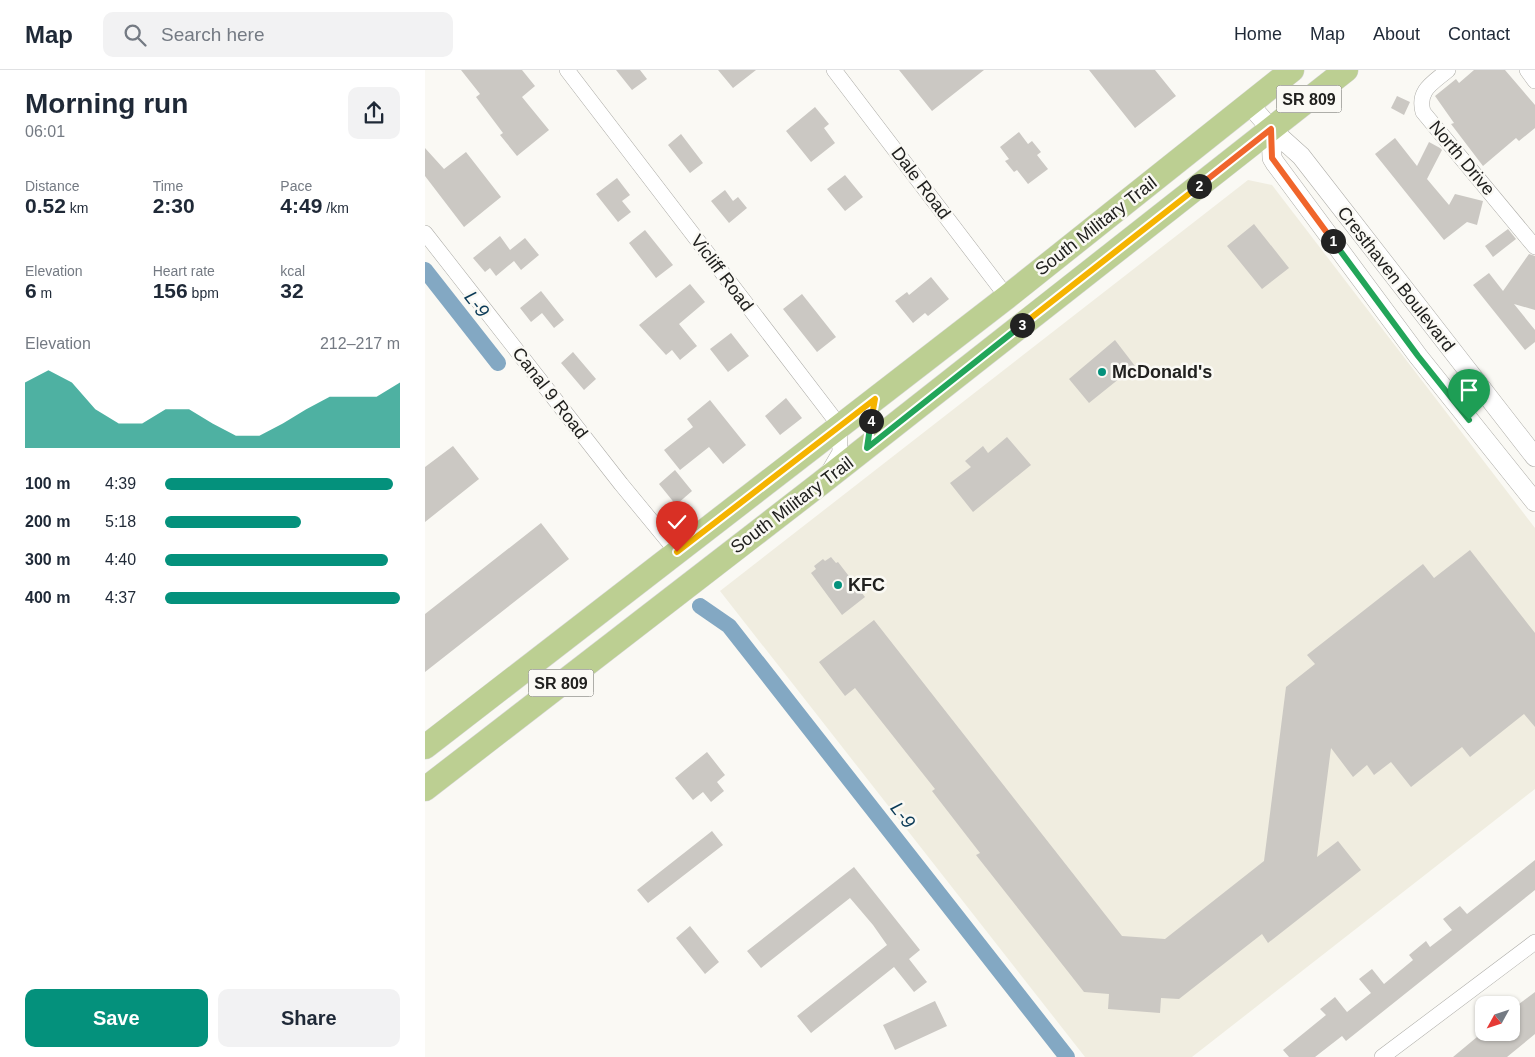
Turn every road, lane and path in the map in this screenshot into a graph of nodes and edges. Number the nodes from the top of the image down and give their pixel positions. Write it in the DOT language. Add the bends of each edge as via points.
graph roads {
  1 [pos="567,70"];
  2 [pos="835,70"];
  3 [pos="1292,70"];
  4 [pos="1346,70"];
  5 [pos="1448,70"];
  6 [pos="1527,70"];
  7 [pos="1535,81"];
  8 [pos="1249,104"];
  9 [pos="1271,129"];
  10 [pos="425,233"];
  11 [pos="1535,247"];
  12 [pos="1007,297"];
  13 [pos="875,399"];
  14 [pos="839,425"];
  15 [pos="867,448"];
  16 [pos="1535,457"];
  17 [pos="821,483"];
  18 [pos="1535,502"];
  19 [pos="677,552"];
  20 [pos="599,612"];
  21 [pos="530,666"];
  22 [pos="579,669"];
  23 [pos="513,720"];
  24 [pos="425,747"];
  25 [pos="425,789"];
  26 [pos="1535,942"];
  27 [pos="1382,1057"];
  1 -- 14 [label="street, Vicliff Road"];
  2 -- 12 [label="street, Dale Road"];
  3 -- 8 [label="main road, South Military Trail / SR 809"];
  4 -- 9 [label="main road, South Military Trail / SR 809"];
  5 -- 11 [label="street, North Drive" via="1423,91 1420,102 1423,112"];
  6 -- 7 [label="street"];
  8 -- 9 [label="street, Cresthaven Boulevard"];
  8 -- 12 [label="main road, South Military Trail / SR 809"];
  9 -- 15 [label="main road, South Military Trail / SR 809"];
  9 -- 16 [label="street, Cresthaven Boulevard" via="1301,156"];
  9 -- 18 [label="street, Cresthaven Boulevard" via="1275,163 1418,356"];
  10 -- 19 [label="street, Canal 9 Road"];
  12 -- 13 [label="main road, South Military Trail / SR 809"];
  13 -- 14 [label="main road, South Military Trail / SR 809"];
  13 -- 15 [label="main road"];
  14 -- 17 [label="street" via="840,452"];
  14 -- 19 [label="main road, South Military Trail / SR 809"];
  15 -- 17 [label="main road, South Military Trail / SR 809"];
  17 -- 22 [label="main road, South Military Trail / SR 809"];
  19 -- 20 [label="main road, South Military Trail / SR 809"];
  20 -- 21 [label="main road, South Military Trail / SR 809"];
  20 -- 22 [label="main road" via="580,638 576,651"];
  21 -- 23 [label="main road" via="527,697"];
  21 -- 24 [label="main road, South Military Trail / SR 809"];
  22 -- 23 [label="main road, South Military Trail / SR 809"];
  23 -- 25 [label="main road, South Military Trail / SR 809"];
  26 -- 27 [label="street"];
}
